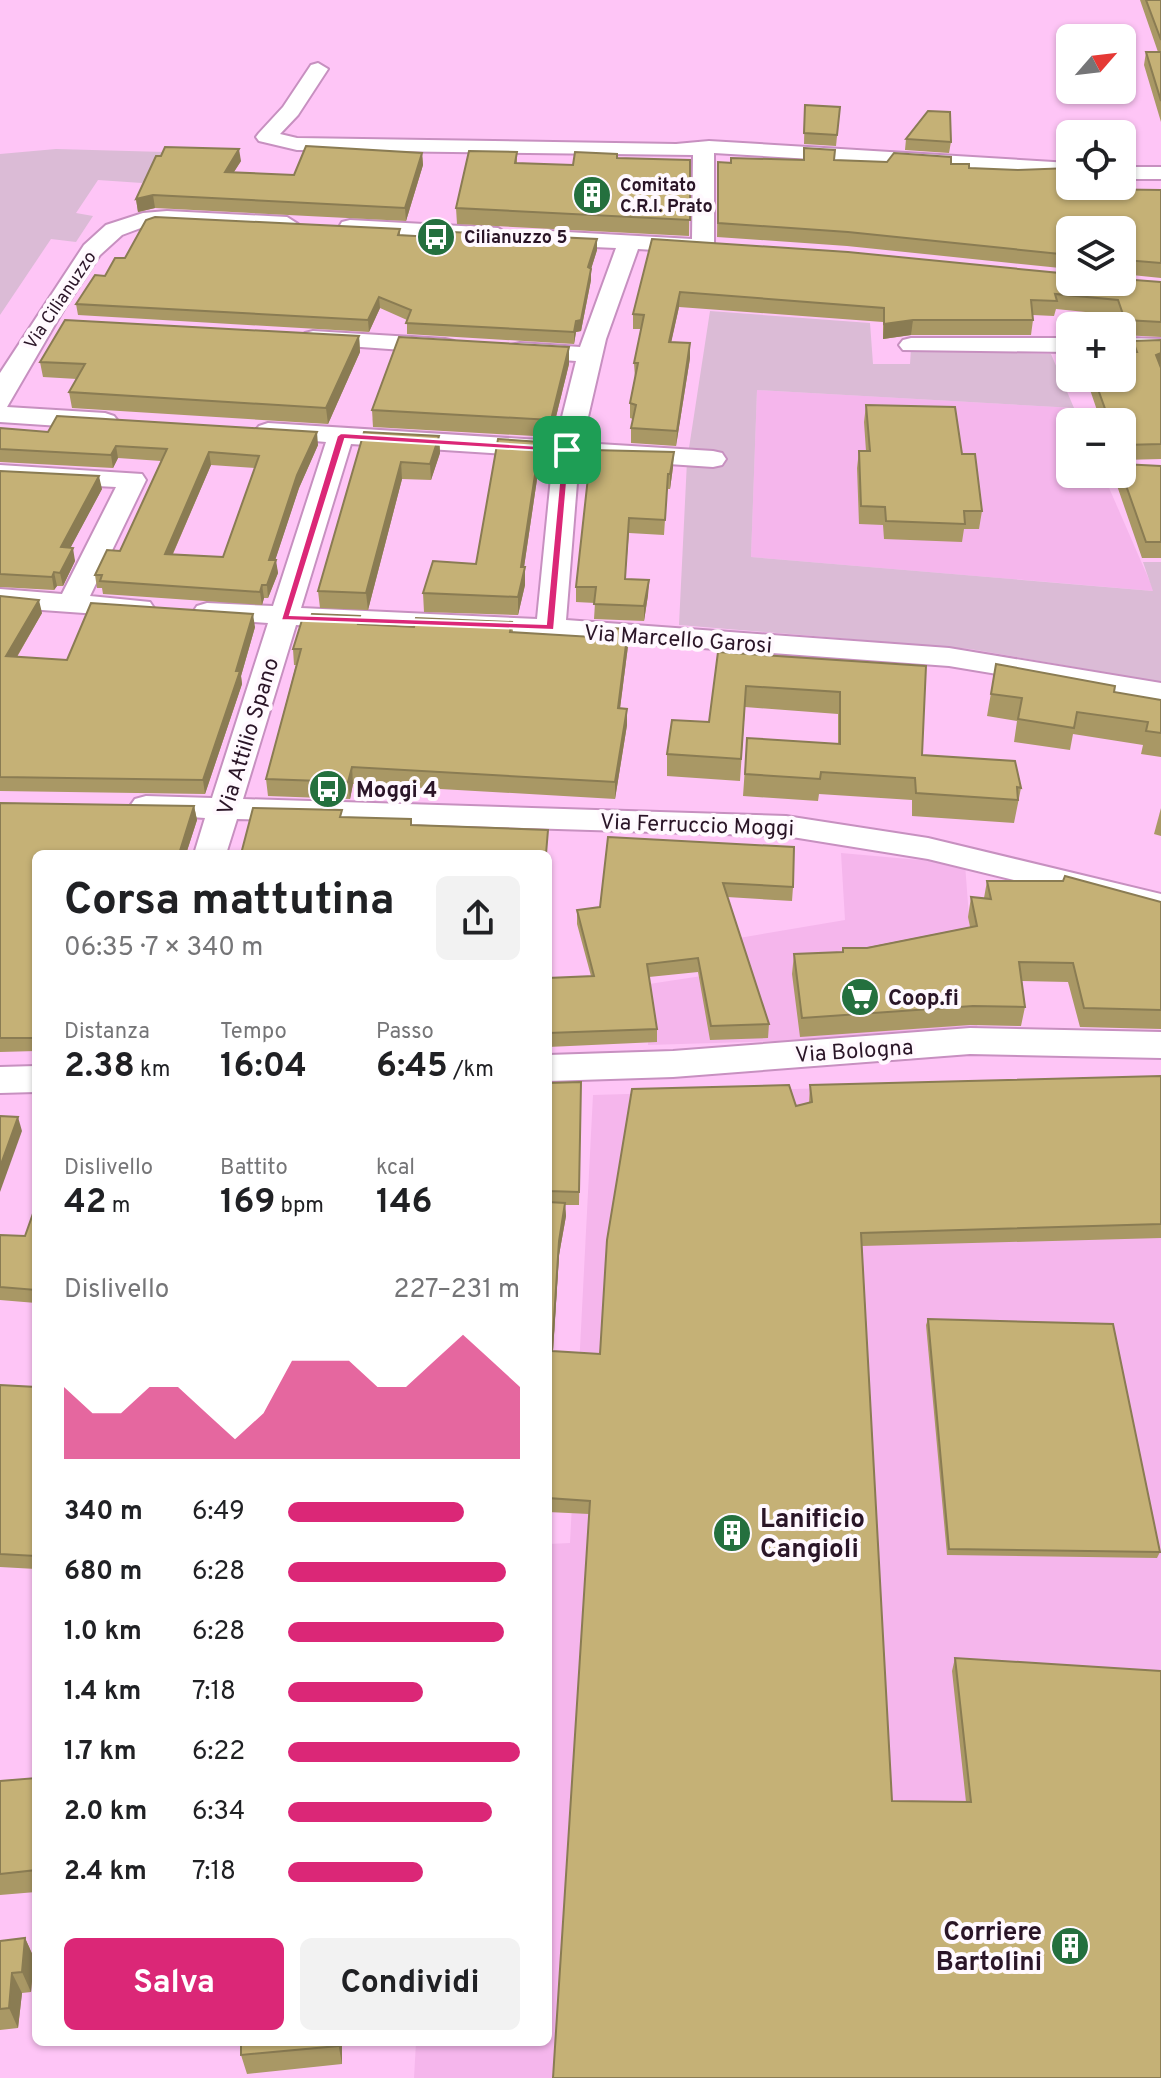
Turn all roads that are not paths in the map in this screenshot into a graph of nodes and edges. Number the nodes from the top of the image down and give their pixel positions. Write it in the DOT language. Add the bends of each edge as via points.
graph roads {
  1 [pos="318,69"];
  2 [pos="703,147"];
  3 [pos="1056,168"];
  4 [pos="1136,173"];
  5 [pos="1161,173"];
  6 [pos="630,242"];
  7 [pos="43,323"];
  8 [pos="74,325"];
  9 [pos="282,337"];
  10 [pos="911,345"];
  11 [pos="1056,345"];
  12 [pos="1136,345"];
  13 [pos="1161,346"];
  14 [pos="471,347"];
  15 [pos="501,349"];
  16 [pos="591,355"];
  17 [pos="5,380"];
  18 [pos="0,401"];
  19 [pos="0,414"];
  20 [pos="136,423"];
  21 [pos="246,430"];
  22 [pos="341,436"];
  23 [pos="567,450"];
  24 [pos="713,459"];
  25 [pos="0,473"];
  26 [pos="0,598"];
  27 [pos="72,603"];
  28 [pos="284,618"];
  29 [pos="551,628"];
  30 [pos="1161,692"];
  31 [pos="120,806"];
  32 [pos="225,807"];
  33 [pos="211,850"];
  34 [pos="1161,905"];
  35 [pos="1161,1045"];
  36 [pos="552,1068"];
  37 [pos="32,1079"];
  38 [pos="0,1080"];
  1 -- 2 [label="street" via="291,111 266,137 297,144"];
  2 -- 3 [label="street"];
  2 -- 6 [label="street, Via Cilianuzzo" via="711,246"];
  4 -- 5 [label="street"];
  6 -- 7 [label="street, Via Cilianuzzo" via="167,218 107,234"];
  6 -- 16 [label="street"];
  7 -- 8 [label="street"];
  7 -- 17 [label="street, Via Cilianuzzo"];
  9 -- 14 [label="street"];
  10 -- 11 [label="street"];
  12 -- 13 [label="street"];
  15 -- 16 [label="street"];
  16 -- 23 [label="street"];
  17 -- 18 [label="street, Via Cilianuzzo"];
  19 -- 20 [label="street"];
  21 -- 22 [label="street"];
  22 -- 23 [label="street"];
  22 -- 28 [label="street, Via Attilio Spano"];
  23 -- 24 [label="street"];
  23 -- 29 [label="street"];
  25 -- 27 [label="street" via="133,480"];
  26 -- 27 [label="street, Via Marcello Garosi"];
  27 -- 28 [label="street, Via Marcello Garosi"];
  28 -- 29 [label="street, Via Marcello Garosi"];
  28 -- 32 [label="street, Via Attilio Spano"];
  29 -- 30 [label="street, Via Marcello Garosi" via="949,657"];
  31 -- 32 [label="street, Via Ferruccio Moggi"];
  32 -- 33 [label="street, Via Attilio Spano"];
  32 -- 34 [label="street, Via Ferruccio Moggi" via="786,826 987,861"];
  35 -- 36 [label="street, Via Bologna" via="970,1041"];
  37 -- 38 [label="street"];
}
